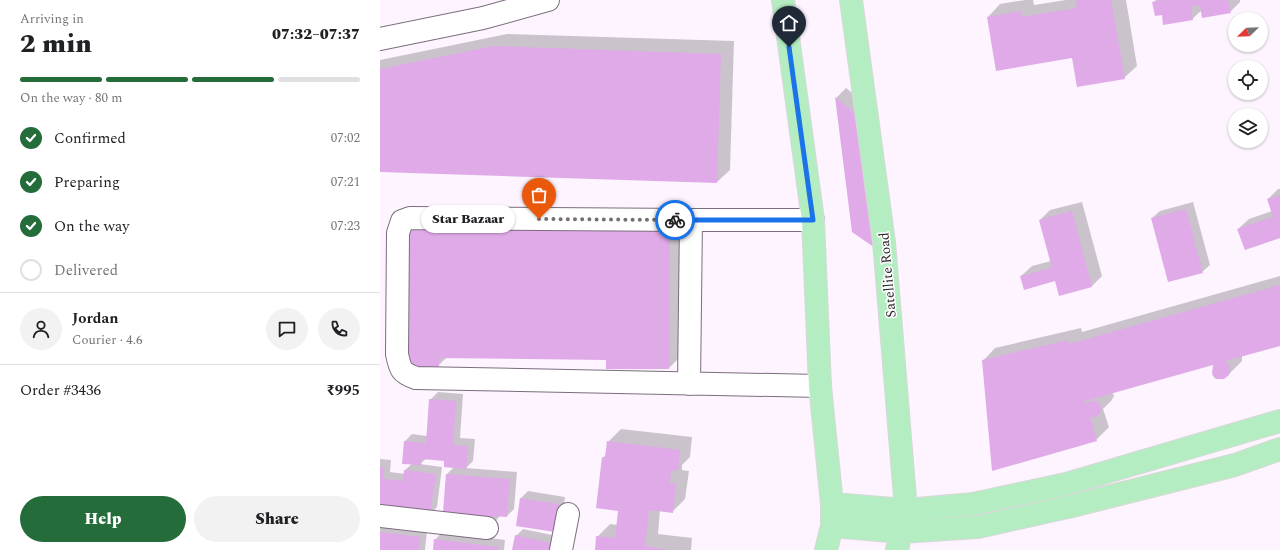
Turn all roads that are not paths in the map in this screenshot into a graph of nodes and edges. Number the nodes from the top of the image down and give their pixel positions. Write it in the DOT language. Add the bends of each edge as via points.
graph roads {
  1 [pos="548,0"];
  2 [pos="783,0"];
  3 [pos="851,0"];
  4 [pos="380,39"];
  5 [pos="691,220"];
  6 [pos="813,220"];
  7 [pos="689,384"];
  8 [pos="820,386"];
  9 [pos="1280,421"];
  10 [pos="1280,449"];
  11 [pos="832,504"];
  12 [pos="906,510"];
  13 [pos="568,514"];
  14 [pos="380,516"];
  15 [pos="832,526"];
  16 [pos="487,528"];
  17 [pos="899,541"];
  18 [pos="561,550"];
  19 [pos="826,550"];
  1 -- 4 [label="street" via="483,18"];
  2 -- 6 [label="main road"];
  3 -- 12 [label="main road, Satellite Road" via="884,242"];
  5 -- 6 [label="street"];
  5 -- 7 [label="street"];
  5 -- 7 [label="street" via="418,217 402,221 398,233 397,354 404,374 416,378"];
  6 -- 8 [label="main road"];
  7 -- 8 [label="street"];
  8 -- 11 [label="main road"];
  9 -- 12 [label="main road" via="1066,484 973,504"];
  10 -- 17 [label="main road" via="1235,465 1072,506"];
  11 -- 12 [label="main road"];
  11 -- 15 [label="main road"];
  12 -- 17 [label="main road, Satellite Road"];
  13 -- 18 [label="street"];
  14 -- 16 [label="street"];
  15 -- 17 [label="main road"];
  15 -- 19 [label="main road"];
}
